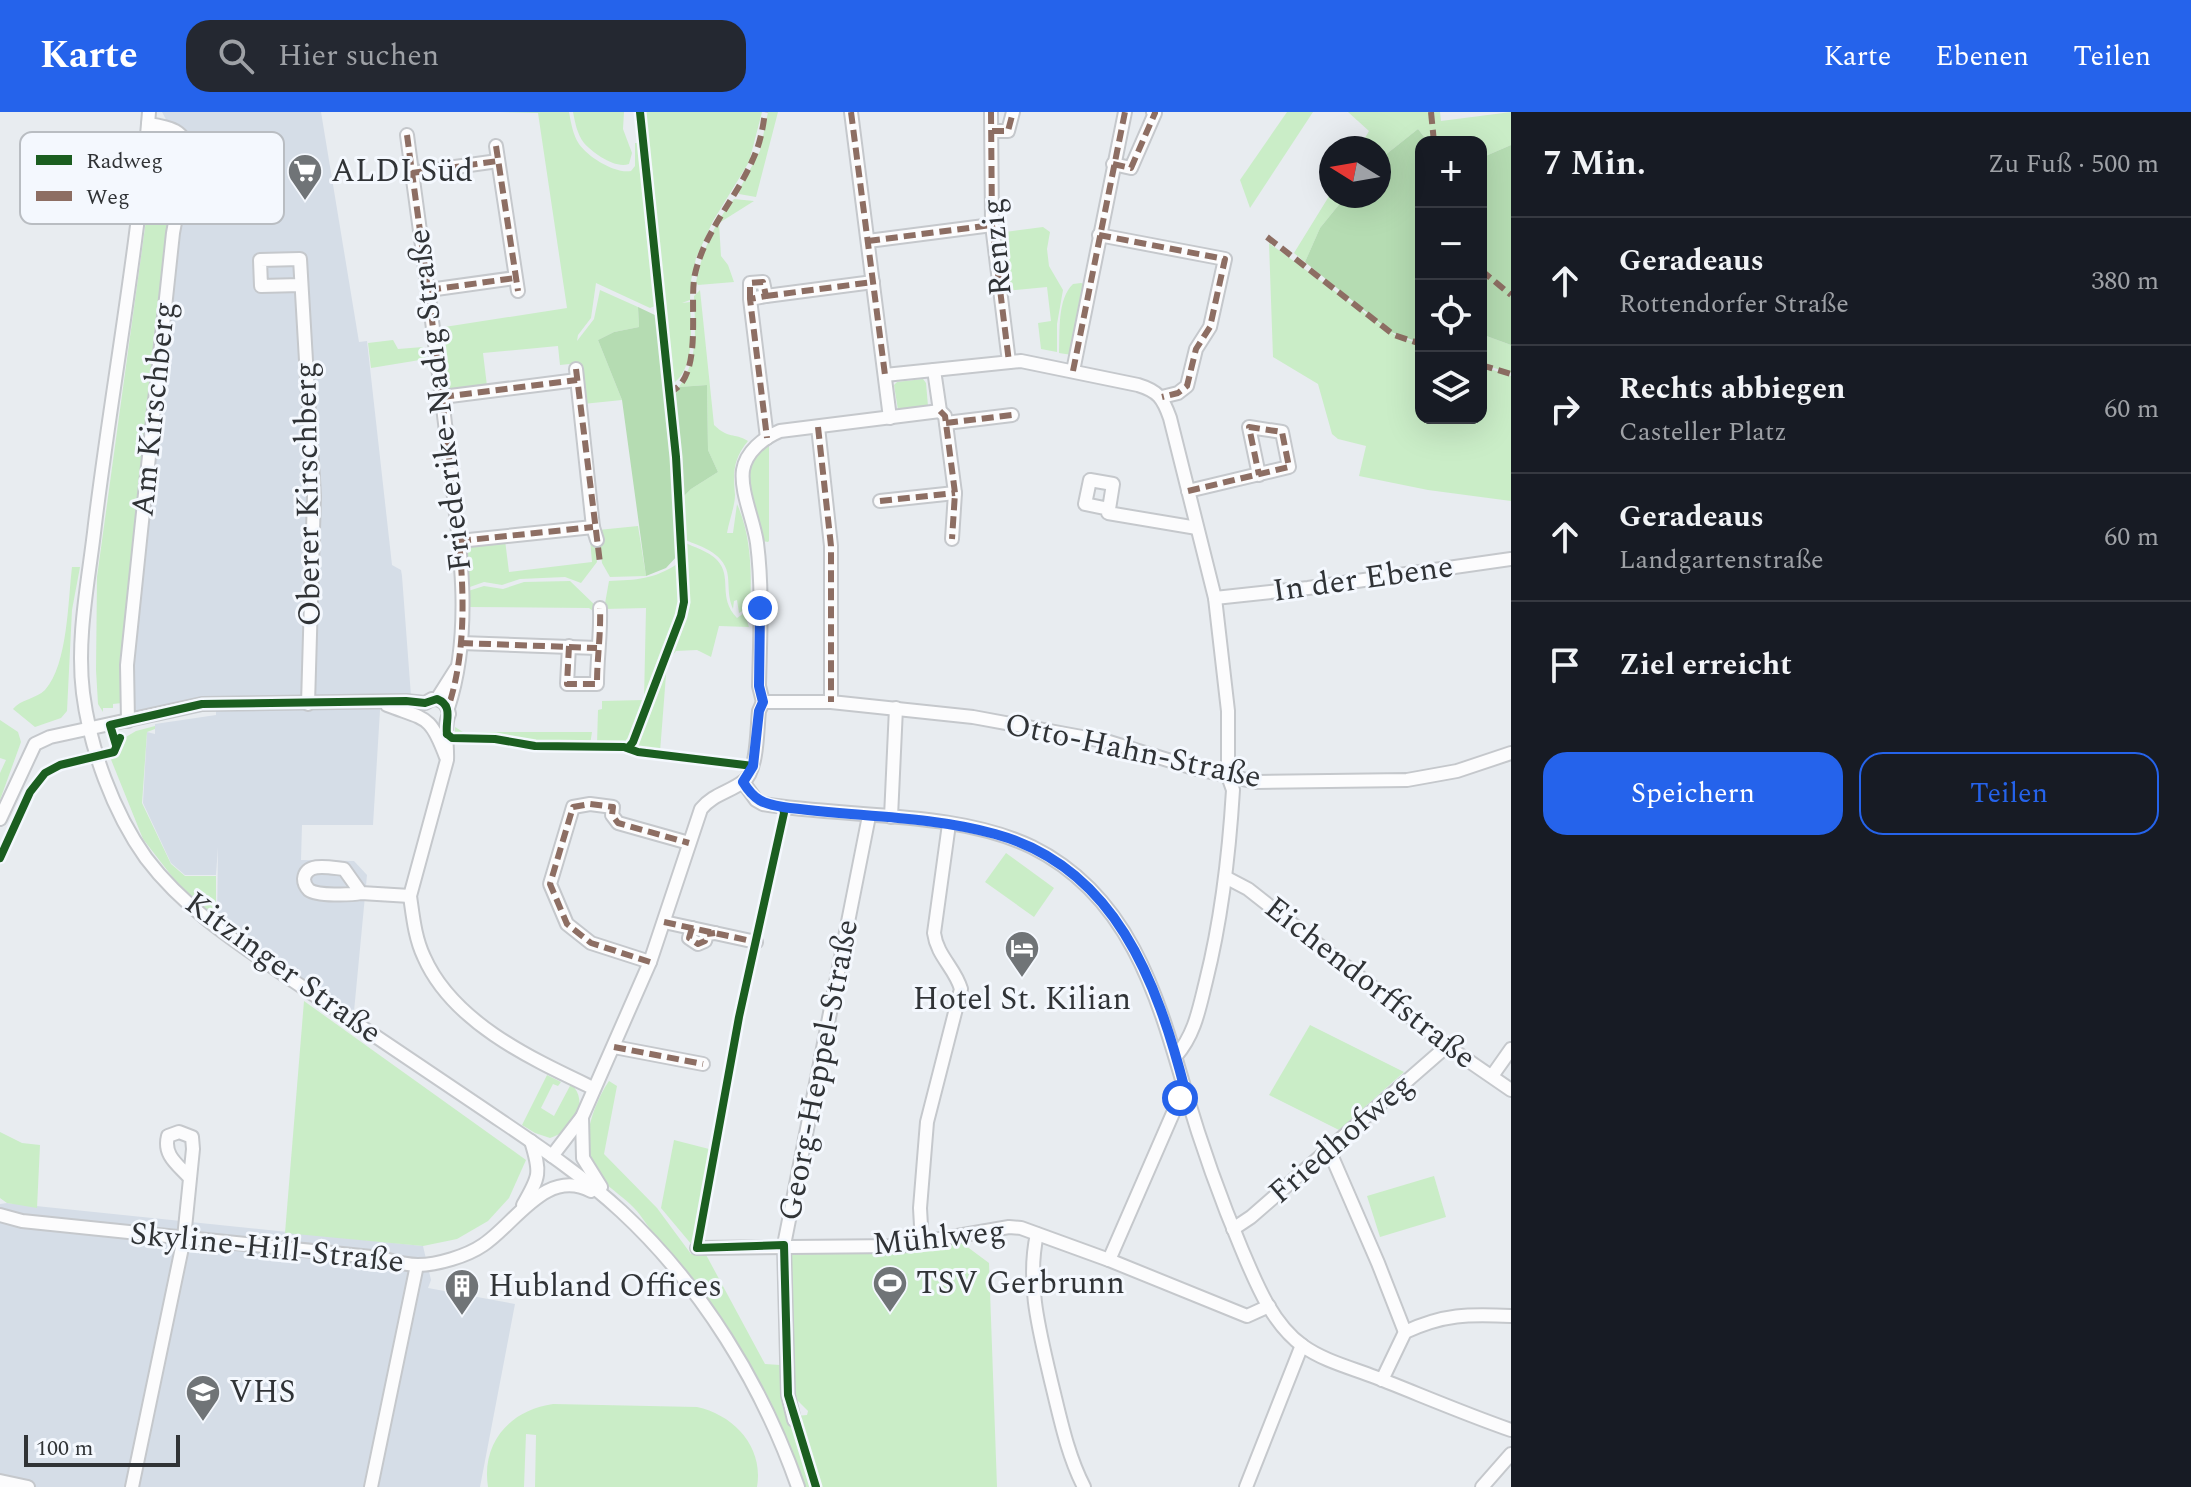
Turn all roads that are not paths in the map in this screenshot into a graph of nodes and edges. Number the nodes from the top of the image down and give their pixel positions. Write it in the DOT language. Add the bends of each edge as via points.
graph roads {
  1 [pos="851,112"];
  2 [pos="991,112"];
  3 [pos="1013,112"];
  4 [pos="1125,112"];
  5 [pos="1153,112"];
  6 [pos="149,118"];
  7 [pos="992,131"];
  8 [pos="177,132"];
  9 [pos="407,135"];
  10 [pos="496,146"];
  11 [pos="498,161"];
  12 [pos="1113,164"];
  13 [pos="412,173"];
  14 [pos="138,224"];
  15 [pos="175,224"];
  16 [pos="992,225"];
  17 [pos="1099,235"];
  18 [pos="868,241"];
  19 [pos="873,282"];
  20 [pos="301,285"];
  21 [pos="429,290"];
  22 [pos="1009,362"];
  23 [pos="934,370"];
  24 [pos="1073,371"];
  25 [pos="885,375"];
  26 [pos="442,397"];
  27 [pos="1162,397"];
  28 [pos="1012,415"];
  29 [pos="943,417"];
  30 [pos="890,418"];
  31 [pos="818,427"];
  32 [pos="767,438"];
  33 [pos="1259,475"];
  34 [pos="1188,491"];
  35 [pos="955,493"];
  36 [pos="880,501"];
  37 [pos="1109,509"];
  38 [pos="1197,528"];
  39 [pos="952,539"];
  40 [pos="459,541"];
  41 [pos="1511,559"];
  42 [pos="1215,598"];
  43 [pos="600,608"];
  44 [pos="461,643"];
  45 [pos="569,646"];
  46 [pos="597,648"];
  47 [pos="457,666"];
  48 [pos="766,701"];
  49 [pos="831,702"];
  50 [pos="308,704"];
  51 [pos="896,708"];
  52 [pos="433,713"];
  53 [pos="128,721"];
  54 [pos="91,730"];
  55 [pos="1511,753"];
  56 [pos="1228,776"];
  57 [pos="743,782"];
  58 [pos="869,816"];
  59 [pos="891,817"];
  60 [pos="0,819"];
  61 [pos="949,824"];
  62 [pos="689,843"];
  63 [pos="1227,878"];
  64 [pos="361,893"];
  65 [pos="410,896"];
  66 [pos="664,922"];
  67 [pos="756,942"];
  68 [pos="650,962"];
  69 [pos="1447,1046"];
  70 [pos="614,1047"];
  71 [pos="1511,1049"];
  72 [pos="1176,1056"];
  73 [pos="703,1064"];
  74 [pos="1492,1076"];
  75 [pos="593,1088"];
  76 [pos="1185,1090"];
  77 [pos="1511,1090"];
  78 [pos="582,1117"];
  79 [pos="531,1141"];
  80 [pos="581,1143"];
  81 [pos="1329,1150"];
  82 [pos="552,1156"];
  83 [pos="565,1165"];
  84 [pos="189,1177"];
  85 [pos="609,1201"];
  86 [pos="520,1211"];
  87 [pos="0,1215"];
  88 [pos="1233,1229"];
  89 [pos="1037,1234"];
  90 [pos="184,1238"];
  91 [pos="922,1244"];
  92 [pos="784,1245"];
  93 [pos="697,1248"];
  94 [pos="1109,1260"];
  95 [pos="417,1265"];
  96 [pos="1269,1306"];
  97 [pos="1511,1316"];
  98 [pos="1405,1332"];
  99 [pos="1302,1345"];
  100 [pos="1382,1380"];
  101 [pos="794,1420"];
  102 [pos="1511,1430"];
  103 [pos="1511,1454"];
  104 [pos="0,1481"];
  105 [pos="28,1487"];
  106 [pos="132,1487"];
  107 [pos="371,1487"];
  108 [pos="798,1487"];
  109 [pos="1084,1487"];
  110 [pos="1246,1487"];
  111 [pos="1482,1487"];
  1 -- 18 [label="street"];
  2 -- 7 [label="street, Renzig"];
  3 -- 7 [label="street" via="1008,131"];
  4 -- 12 [label="street"];
  5 -- 12 [label="street" via="1131,168"];
  6 -- 8 [label="street, Am Kirschberg"];
  7 -- 16 [label="street, Renzig"];
  9 -- 13 [label="street, Friederike-Nadig Straße"];
  10 -- 11 [label="street"];
  11 -- 13 [label="street"];
  11 -- 21 [label="street" via="516,285"];
  12 -- 17 [label="street"];
  13 -- 21 [label="street, Friederike-Nadig Straße"];
  14 -- 54 [label="street, Kitzinger Straße" via="82,634 83,691"];
  15 -- 53 [label="street, Am Kirschberg" via="127,665"];
  16 -- 18 [label="street"];
  16 -- 22 [label="street, Renzig"];
  17 -- 24 [label="street"];
  17 -- 27 [label="street" via="1225,259 1210,327 1196,349 1187,386"];
  18 -- 19 [label="street"];
  19 -- 25 [label="street"];
  19 -- 32 [label="street" via="750,299"];
  20 -- 50 [label="street, Oberer Kirschberg" via="314,469"];
  21 -- 26 [label="street, Friederike-Nadig Straße"];
  22 -- 23 [label="street"];
  22 -- 24 [label="street"];
  23 -- 25 [label="street"];
  23 -- 29 [label="street"];
  24 -- 27 [label="street" via="1138,385"];
  25 -- 30 [label="street"];
  26 -- 40 [label="street, Friederike-Nadig Straße"];
  26 -- 40 [label="street" via="576,375 595,533"];
  27 -- 34 [label="street"];
  28 -- 29 [label="street"];
  29 -- 30 [label="street"];
  29 -- 35 [label="street"];
  30 -- 31 [label="street"];
  31 -- 32 [label="street" via="780,431"];
  31 -- 49 [label="street" via="831,546"];
  32 -- 48 [label="street" via="746,459 742,482 757,544 759,686"];
  33 -- 34 [label="street"];
  34 -- 38 [label="street"];
  35 -- 36 [label="street"];
  35 -- 39 [label="street"];
  37 -- 38 [label="street" via="1108,513"];
  38 -- 42 [label="street"];
  40 -- 44 [label="street, Friederike-Nadig Straße"];
  41 -- 42 [label="street, In der Ebene"];
  42 -- 56 [label="street" via="1228,711"];
  43 -- 46 [label="street"];
  44 -- 45 [label="street"];
  44 -- 47 [label="street, Friederike-Nadig Straße"];
  45 -- 46 [label="street"];
  45 -- 46 [label="street" via="567,684 597,684"];
  47 -- 52 [label="street, Friederike-Nadig Straße"];
  47 -- 52 [label="street, Friederike-Nadig Straße" via="448,708"];
  48 -- 49 [label="street, Otto-Hahn-Straße"];
  48 -- 57 [label="street" via="759,711 753,766"];
  49 -- 51 [label="street, Otto-Hahn-Straße"];
  50 -- 52 [label="street" via="384,703"];
  50 -- 53 [label="street" via="202,704"];
  51 -- 56 [label="street, Otto-Hahn-Straße" via="1109,742"];
  51 -- 59 [label="street"];
  52 -- 65 [label="street, Friederike-Nadig Straße" via="448,741 447,760"];
  53 -- 54 [label="street"];
  54 -- 60 [label="street" via="35,744"];
  54 -- 79 [label="street, Kitzinger Straße" via="131,835 190,905"];
  55 -- 56 [label="street, Otto-Hahn-Straße" via="1457,771 1386,782 1256,782"];
  56 -- 63 [label="street" via="1233,790"];
  57 -- 58 [label="street" via="763,804"];
  57 -- 62 [label="street" via="701,809"];
  58 -- 59 [label="street"];
  58 -- 92 [label="street, Georg-Heppel-Straße"];
  59 -- 61 [label="street"];
  61 -- 72 [label="street" via="1033,847 1068,869 1097,897 1151,980"];
  61 -- 91 [label="street" via="934,933 961,989 927,1122"];
  62 -- 66 [label="street"];
  62 -- 68 [label="street" via="618,823 613,807 573,807 567,820 550,884 567,924 591,943"];
  63 -- 69 [label="street, Eichendorffstraße" via="1248,889"];
  63 -- 72 [label="street" via="1195,1023"];
  64 -- 65 [label="street"];
  65 -- 75 [label="street" via="424,958 466,1013 515,1049"];
  66 -- 67 [label="street"];
  66 -- 68 [label="street"];
  68 -- 70 [label="street"];
  69 -- 74 [label="street, Eichendorffstraße"];
  69 -- 81 [label="street, Friedhofweg"];
  70 -- 73 [label="street"];
  70 -- 75 [label="street"];
  71 -- 74 [label="street"];
  72 -- 76 [label="street"];
  74 -- 77 [label="street, Eichendorffstraße"];
  75 -- 78 [label="street"];
  76 -- 88 [label="street"];
  76 -- 94 [label="street"];
  78 -- 80 [label="street"];
  78 -- 82 [label="street"];
  79 -- 82 [label="street, Kitzinger Straße"];
  79 -- 86 [label="street, Skyline-Hill-Straße" via="539,1168"];
  80 -- 83 [label="street"];
  80 -- 85 [label="street" via="583,1158"];
  81 -- 88 [label="street, Friedhofweg"];
  81 -- 98 [label="street"];
  82 -- 83 [label="street, Kitzinger Straße"];
  83 -- 85 [label="street, Kitzinger Straße"];
  84 -- 90 [label="street"];
  85 -- 86 [label="street, Skyline-Hill-Straße" via="579,1185 555,1187"];
  85 -- 108 [label="street, Kitzinger Straße" via="679,1274 737,1355"];
  86 -- 95 [label="street, Skyline-Hill-Straße" via="482,1246"];
  87 -- 90 [label="street, Skyline-Hill-Straße"];
  88 -- 96 [label="street"];
  89 -- 91 [label="street, Mühlweg" via="996,1228"];
  89 -- 94 [label="street, Mühlweg"];
  89 -- 109 [label="street" via="1036,1314 1062,1428"];
  90 -- 95 [label="street, Skyline-Hill-Straße"];
  90 -- 106 [label="street"];
  91 -- 92 [label="street, Mühlweg"];
  92 -- 93 [label="street, Mühlweg"];
  92 -- 101 [label="street, Georg-Heppel-Straße" via="788,1395"];
  94 -- 96 [label="street, Mühlweg" via="1247,1316"];
  95 -- 107 [label="street"];
  96 -- 99 [label="street"];
  97 -- 98 [label="street" via="1468,1314 1432,1320"];
  98 -- 100 [label="street"];
  99 -- 100 [label="street"];
  99 -- 110 [label="street"];
  100 -- 102 [label="street"];
  103 -- 111 [label="street"];
  104 -- 105 [label="street"];
}
